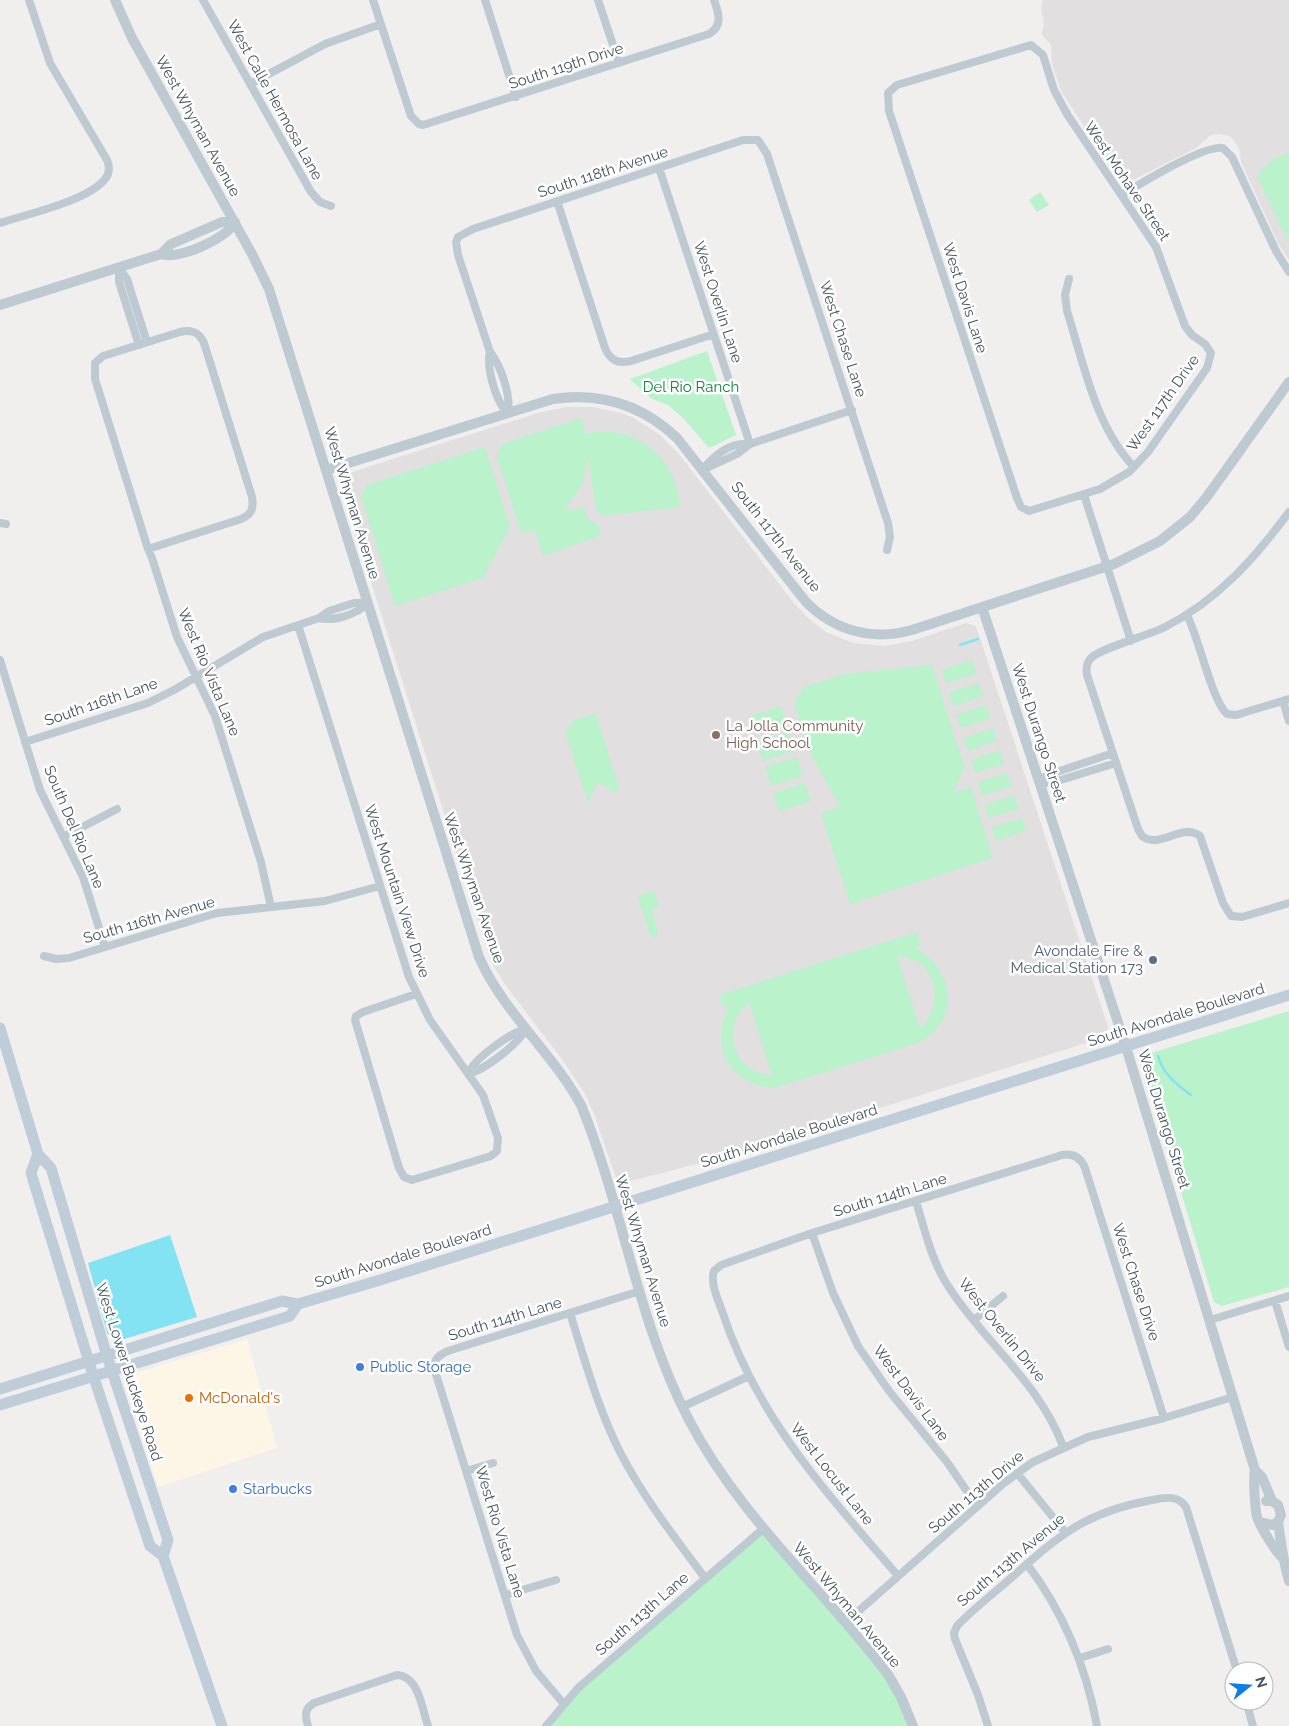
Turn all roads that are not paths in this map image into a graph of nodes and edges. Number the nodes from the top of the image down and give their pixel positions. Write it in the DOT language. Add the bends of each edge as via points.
graph roads {
  1 [pos="29,0"];
  2 [pos="115,0"];
  3 [pos="203,0"];
  4 [pos="373,0"];
  5 [pos="484,0"];
  6 [pos="598,0"];
  7 [pos="714,0"];
  8 [pos="381,24"];
  9 [pos="619,63"];
  10 [pos="250,84"];
  11 [pos="888,93"];
  12 [pos="516,97"];
  13 [pos="758,140"];
  14 [pos="659,168"];
  15 [pos="1122,196"];
  16 [pos="557,201"];
  17 [pos="331,206"];
  18 [pos="235,222"];
  19 [pos="0,223"];
  20 [pos="120,268"];
  21 [pos="1289,272"];
  22 [pos="1069,279"];
  23 [pos="0,305"];
  24 [pos="714,334"];
  25 [pos="143,344"];
  26 [pos="1211,353"];
  27 [pos="1289,382"];
  28 [pos="852,410"];
  29 [pos="508,413"];
  30 [pos="750,444"];
  31 [pos="1134,467"];
  32 [pos="703,469"];
  33 [pos="326,470"];
  34 [pos="1084,495"];
  35 [pos="1025,510"];
  36 [pos="1289,512"];
  37 [pos="148,548"];
  38 [pos="887,550"];
  39 [pos="1106,566"];
  40 [pos="368,604"];
  41 [pos="982,607"];
  42 [pos="1187,615"];
  43 [pos="298,625"];
  44 [pos="1131,642"];
  45 [pos="0,660"];
  46 [pos="196,676"];
  47 [pos="1286,700"];
  48 [pos="1289,721"];
  49 [pos="25,742"];
  50 [pos="1113,753"];
  51 [pos="1116,763"];
  52 [pos="1039,782"];
  53 [pos="117,809"];
  54 [pos="63,838"];
  55 [pos="380,886"];
  56 [pos="1289,903"];
  57 [pos="272,907"];
  58 [pos="105,947"];
  59 [pos="44,956"];
  60 [pos="416,994"];
  61 [pos="1289,996"];
  62 [pos="0,1028"];
  63 [pos="526,1029"];
  64 [pos="1126,1047"];
  65 [pos="469,1073"];
  66 [pos="38,1154"];
  67 [pos="1077,1156"];
  68 [pos="916,1201"];
  69 [pos="614,1206"];
  70 [pos="812,1233"];
  71 [pos="714,1271"];
  72 [pos="640,1291"];
  73 [pos="1003,1296"];
  74 [pos="1289,1296"];
  75 [pos="1275,1300"];
  76 [pos="298,1304"];
  77 [pos="570,1313"];
  78 [pos="974,1320"];
  79 [pos="1210,1320"];
  80 [pos="1289,1347"];
  81 [pos="108,1356"];
  82 [pos="436,1358"];
  83 [pos="88,1362"];
  84 [pos="112,1369"];
  85 [pos="93,1375"];
  86 [pos="748,1376"];
  87 [pos="0,1389"];
  88 [pos="1233,1397"];
  89 [pos="0,1405"];
  90 [pos="682,1407"];
  91 [pos="1164,1418"];
  92 [pos="1063,1446"];
  93 [pos="493,1463"];
  94 [pos="1255,1470"];
  95 [pos="466,1471"];
  96 [pos="1017,1473"];
  97 [pos="1274,1502"];
  98 [pos="1289,1502"];
  99 [pos="978,1506"];
  100 [pos="1256,1510"];
  101 [pos="1282,1518"];
  102 [pos="1260,1522"];
  103 [pos="763,1529"];
  104 [pos="1065,1532"];
  105 [pos="163,1556"];
  106 [pos="1282,1557"];
  107 [pos="1027,1564"];
  108 [pos="898,1576"];
  109 [pos="705,1578"];
  110 [pos="556,1580"];
  111 [pos="1289,1580"];
  112 [pos="505,1595"];
  113 [pos="845,1623"];
  114 [pos="1108,1649"];
  115 [pos="1080,1658"];
  116 [pos="1234,1661"];
  117 [pos="564,1703"];
  118 [pos="1249,1711"];
  119 [pos="222,1726"];
  120 [pos="308,1726"];
  121 [pos="428,1726"];
  122 [pos="546,1726"];
  123 [pos="913,1726"];
  124 [pos="988,1726"];
  125 [pos="1097,1726"];
  126 [pos="1254,1726"];
  1 -- 19 [label="street" via="50,63 107,160 109,173 105,180 74,199"];
  2 -- 18 [label="street, West Whyman Avenue" via="132,38"];
  3 -- 10 [label="street, West Calle Hermosa Lane"];
  4 -- 8 [label="street"];
  5 -- 12 [label="street"];
  6 -- 9 [label="street"];
  7 -- 9 [label="street, South 119th Drive" via="719,15 718,25 708,34"];
  8 -- 10 [label="street" via="325,44"];
  8 -- 12 [label="street, South 119th Drive" via="410,111 419,124 432,124"];
  9 -- 12 [label="street, South 119th Drive"];
  10 -- 17 [label="street, West Calle Hermosa Lane" via="311,192 320,202"];
  11 -- 15 [label="street, West Mohave Street" via="903,83 1021,47 1036,47 1043,55 1066,114"];
  11 -- 35 [label="street, West Davis Lane" via="889,111 1017,498"];
  13 -- 14 [label="street, South 118th Avenue" via="743,140"];
  13 -- 28 [label="street, West Chase Lane" via="767,154"];
  14 -- 16 [label="street, South 118th Avenue"];
  14 -- 24 [label="street, West Overlin Lane"];
  15 -- 21 [label="street" via="1152,176 1209,149 1223,148 1232,157"];
  15 -- 26 [label="street, West Mohave Street" via="1156,246 1185,326"];
  16 -- 24 [label="street" via="605,348 616,362 631,361"];
  16 -- 29 [label="street, South 118th Avenue" via="467,231 456,242 490,352 489,368 502,406"];
  18 -- 20 [label="street" via="222,222 171,244 161,254"];
  18 -- 33 [label="street, West Whyman Avenue" via="269,289"];
  20 -- 23 [label="street"];
  20 -- 25 [label="street" via="119,282"];
  22 -- 31 [label="street" via="1065,295 1067,311 1101,416 1113,442"];
  24 -- 30 [label="street, West Overlin Lane"];
  25 -- 37 [label="street, West Rio Vista Lane" via="103,356 95,363 94,374"];
  25 -- 37 [label="street" via="180,332 195,332 204,343 252,497 251,512 241,519"];
  26 -- 31 [label="street, West 117th Drive" via="1207,368"];
  27 -- 39 [label="street, South 117th Avenue" via="1206,498 1185,521 1141,552"];
  28 -- 30 [label="street"];
  28 -- 38 [label="street, West Chase Lane" via="888,523 890,537"];
  29 -- 32 [label="street, South 117th Avenue" via="564,398 614,401 661,424"];
  29 -- 33 [label="street, South 117th Avenue"];
  30 -- 32 [label="street" via="737,454"];
  31 -- 34 [label="street, West 117th Drive" via="1108,486"];
  32 -- 41 [label="street, South 117th Avenue" via="806,602 840,626 864,634 897,634"];
  33 -- 40 [label="street, West Whyman Avenue"];
  34 -- 35 [label="street, West 117th Drive" via="1039,510"];
  34 -- 39 [label="street"];
  36 -- 42 [label="street" via="1239,574"];
  37 -- 46 [label="street, West Rio Vista Lane" via="177,637"];
  39 -- 41 [label="street, South 117th Avenue"];
  39 -- 44 [label="street"];
  40 -- 43 [label="street, South 116th Lane" via="354,603"];
  40 -- 63 [label="street, West Whyman Avenue" via="479,957 500,995"];
  41 -- 52 [label="street, West Durango Street"];
  42 -- 44 [label="street"];
  42 -- 47 [label="street" via="1218,702 1227,714 1240,714"];
  43 -- 46 [label="street, South 116th Lane" via="255,640"];
  43 -- 55 [label="street, West Mountain View Drive"];
  44 -- 50 [label="street" via="1098,653 1088,662 1087,676"];
  45 -- 49 [label="street, South Del Rio Lane"];
  46 -- 49 [label="street, South 116th Lane" via="148,703"];
  46 -- 57 [label="street, West Rio Vista Lane" via="218,724 265,873"];
  47 -- 48 [label="street"];
  49 -- 54 [label="street, South Del Rio Lane" via="42,796"];
  50 -- 51 [label="street"];
  50 -- 52 [label="street" via="1048,775"];
  51 -- 52 [label="street" via="1051,783"];
  51 -- 56 [label="street" via="1138,828 1146,839 1155,840 1183,832 1196,833 1204,844 1222,903 1231,916 1242,917"];
  52 -- 64 [label="street, West Durango Street"];
  53 -- 54 [label="street"];
  54 -- 58 [label="street, South Del Rio Lane" via="83,877"];
  55 -- 57 [label="street, South 116th Avenue" via="337,899"];
  55 -- 60 [label="street, West Mountain View Drive"];
  57 -- 58 [label="street, South 116th Avenue" via="217,914"];
  58 -- 59 [label="street, South 116th Avenue" via="62,959"];
  60 -- 65 [label="street, West Mountain View Drive" via="436,1030"];
  60 -- 65 [label="street, West Mountain View Drive" via="356,1016 356,1029 399,1168 408,1179 486,1158 497,1151 499,1142 484,1095"];
  61 -- 64 [label="main road, South Avondale Boulevard"];
  62 -- 66 [label="main road, West Lower Buckeye Road"];
  63 -- 65 [label="street" via="506,1039 475,1063"];
  63 -- 69 [label="street, West Whyman Avenue" via="581,1105"];
  64 -- 69 [label="main road, South Avondale Boulevard"];
  64 -- 79 [label="street, West Durango Street"];
  66 -- 81 [label="main road, West Lower Buckeye Road" via="51,1168"];
  66 -- 83 [label="main road" via="31,1173"];
  67 -- 68 [label="street, South 114th Lane" via="1062,1155"];
  67 -- 91 [label="street, West Chase Drive" via="1085,1168"];
  68 -- 70 [label="street, South 114th Lane"];
  68 -- 78 [label="street, West Overlin Drive" via="940,1271"];
  69 -- 72 [label="street, West Whyman Avenue"];
  69 -- 76 [label="main road, South Avondale Boulevard"];
  70 -- 71 [label="street, South 114th Lane" via="724,1264"];
  70 -- 99 [label="street, West Davis Lane" via="833,1293 858,1346 881,1381"];
  71 -- 86 [label="street, West Locust Lane" via="713,1284"];
  72 -- 77 [label="street, South 114th Lane"];
  72 -- 90 [label="street, West Whyman Avenue"];
  73 -- 78 [label="street"];
  74 -- 75 [label="street"];
  75 -- 79 [label="street"];
  75 -- 80 [label="street"];
  76 -- 81 [label="main road, South Avondale Boulevard" via="282,1301"];
  76 -- 84 [label="main road, South Avondale Boulevard" via="290,1316"];
  77 -- 82 [label="street, South 114th Lane" via="448,1351"];
  77 -- 109 [label="street" via="599,1404 620,1453 648,1500"];
  78 -- 92 [label="street, West Overlin Drive" via="1041,1401"];
  79 -- 88 [label="street, West Durango Street"];
  81 -- 83 [label="main road, South Avondale Boulevard"];
  81 -- 84 [label="main road, West Lower Buckeye Road"];
  82 -- 95 [label="street, West Rio Vista Lane" via="435,1371"];
  83 -- 85 [label="main road"];
  83 -- 87 [label="main road, South Avondale Boulevard"];
  84 -- 85 [label="main road, South Avondale Boulevard"];
  84 -- 105 [label="main road, West Lower Buckeye Road" via="168,1540"];
  85 -- 89 [label="main road, South Avondale Boulevard"];
  85 -- 105 [label="main road" via="150,1546"];
  86 -- 90 [label="street"];
  86 -- 108 [label="street, West Locust Lane" via="772,1419 805,1466"];
  88 -- 91 [label="street, South 113th Drive"];
  88 -- 94 [label="street, West Durango Street"];
  90 -- 103 [label="street, West Whyman Avenue" via="717,1468"];
  91 -- 92 [label="street, South 113th Drive"];
  92 -- 96 [label="street, South 113th Drive"];
  93 -- 95 [label="street"];
  94 -- 97 [label="street"];
  94 -- 100 [label="street"];
  95 -- 112 [label="street, West Rio Vista Lane"];
  96 -- 99 [label="street, South 113th Drive"];
  96 -- 104 [label="street"];
  97 -- 98 [label="street"];
  97 -- 100 [label="street" via="1262,1502"];
  97 -- 101 [label="street"];
  99 -- 108 [label="street, South 113th Drive"];
  100 -- 102 [label="street"];
  101 -- 102 [label="street" via="1269,1526"];
  101 -- 106 [label="street"];
  102 -- 106 [label="street" via="1274,1549"];
  103 -- 109 [label="street, South 113th Lane"];
  103 -- 113 [label="street, West Whyman Avenue"];
  104 -- 107 [label="street, South 113th Avenue"];
  104 -- 116 [label="street, South 113th Avenue" via="1091,1516 1111,1509 1164,1498 1179,1500 1188,1511"];
  105 -- 119 [label="main road, West Lower Buckeye Road"];
  106 -- 111 [label="street"];
  107 -- 115 [label="street" via="1057,1609"];
  107 -- 124 [label="street, South 113th Avenue" via="962,1621 954,1632"];
  108 -- 113 [label="street, South 113th Drive"];
  109 -- 117 [label="street, South 113th Lane"];
  110 -- 112 [label="street"];
  112 -- 117 [label="street, West Rio Vista Lane" via="525,1652 542,1679"];
  113 -- 123 [label="street, West Whyman Avenue" via="889,1676"];
  114 -- 115 [label="street"];
  115 -- 125 [label="street"];
  117 -- 122 [label="street, South 113th Lane"];
  118 -- 126 [label="street"];
  120 -- 121 [label="street" via="307,1708 392,1676 407,1677 416,1689"];
}
